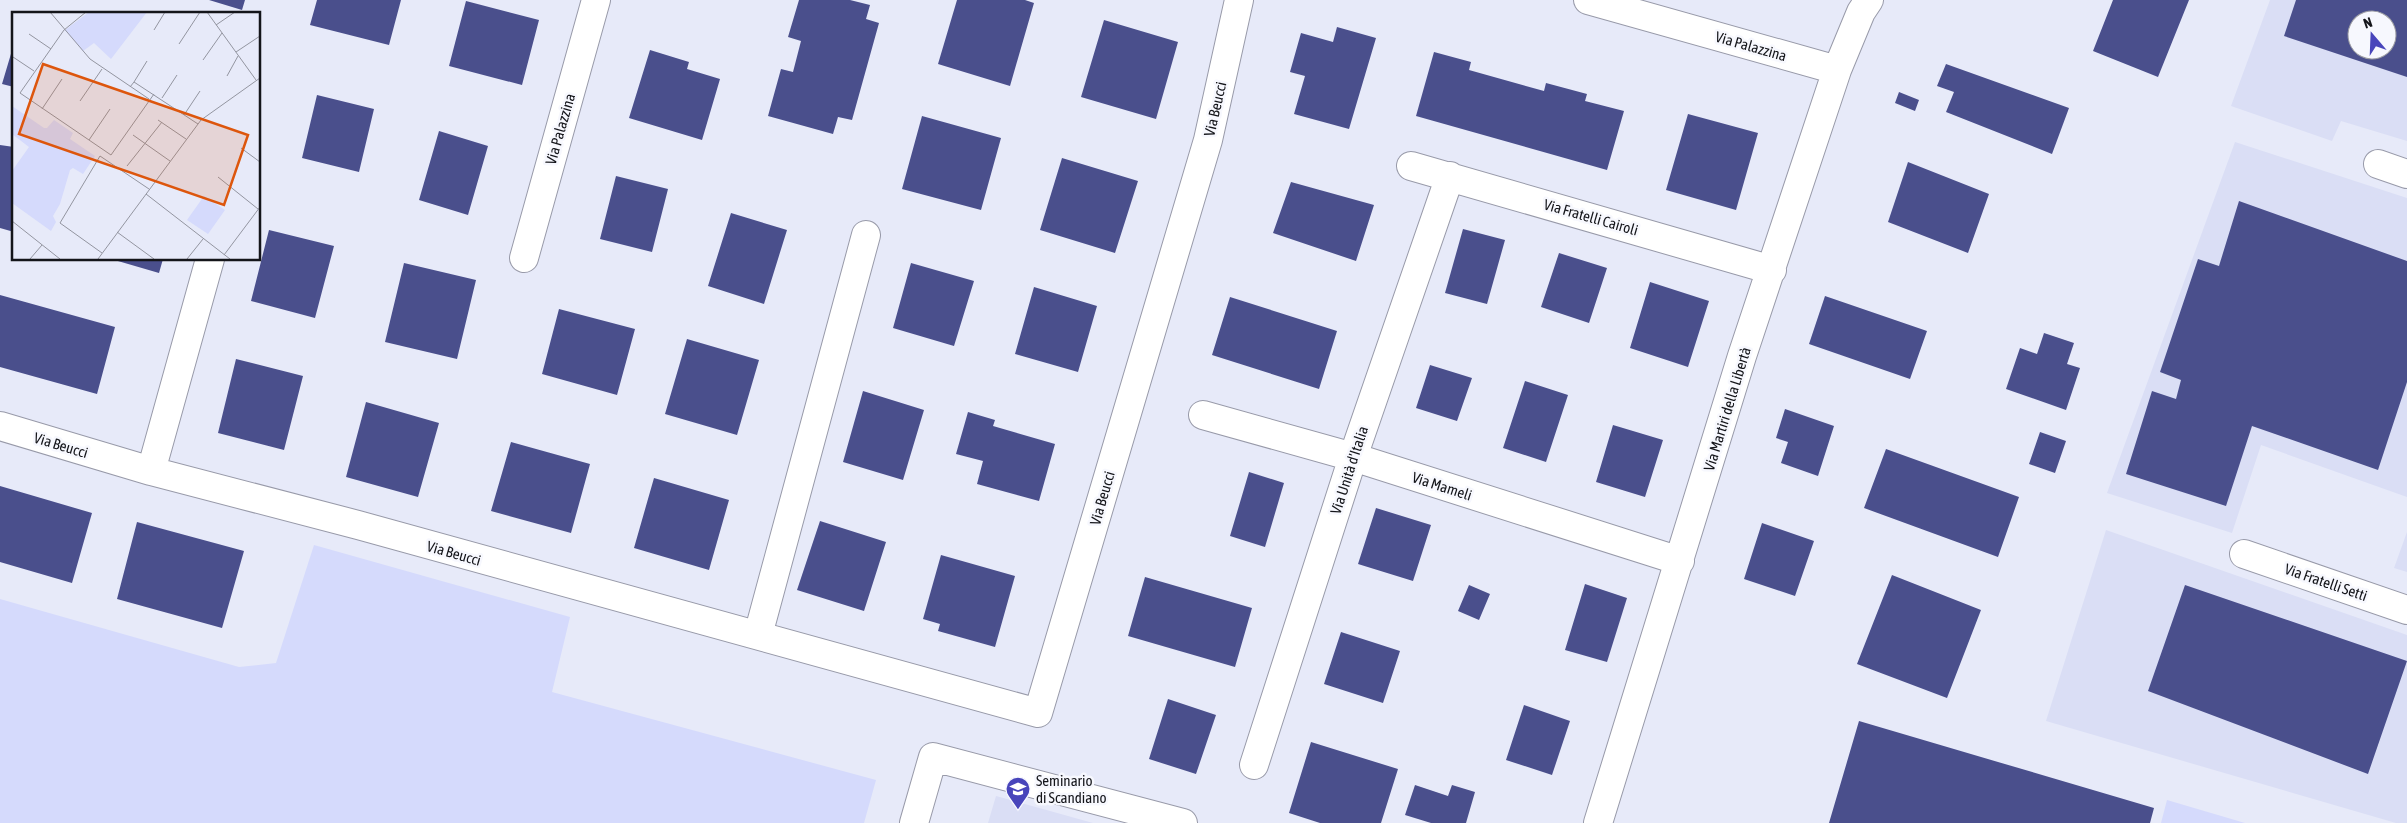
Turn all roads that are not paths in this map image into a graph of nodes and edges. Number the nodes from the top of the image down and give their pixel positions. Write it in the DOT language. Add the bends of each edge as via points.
graph roads {
  1 [pos="596,0"];
  2 [pos="1239,0"];
  3 [pos="1588,0"];
  4 [pos="1868,0"];
  5 [pos="1666,11"];
  6 [pos="1838,70"];
  7 [pos="2378,164"];
  8 [pos="1411,166"];
  9 [pos="2407,174"];
  10 [pos="1450,176"];
  11 [pos="866,235"];
  12 [pos="524,258"];
  13 [pos="210,260"];
  14 [pos="1772,270"];
  15 [pos="1203,415"];
  16 [pos="0,426"];
  17 [pos="1353,457"];
  18 [pos="151,471"];
  19 [pos="2244,554"];
  20 [pos="1680,561"];
  21 [pos="2407,610"];
  22 [pos="758,635"];
  23 [pos="1254,765"];
  24 [pos="914,823"];
  25 [pos="1183,823"];
  26 [pos="1598,823"];
  1 -- 12 [label="street, Via Palazzina"];
  2 -- 22 [label="street, Via Beucci" via="1208,140 1038,714"];
  3 -- 5 [label="street, Via Palazzina"];
  4 -- 6 [label="street, Via Martiri della Libertà"];
  5 -- 6 [label="street, Via Palazzina"];
  6 -- 14 [label="street, Via Martiri della Libertà"];
  7 -- 9 [label="street"];
  8 -- 10 [label="street, Via Fratelli Cairoli"];
  10 -- 14 [label="street, Via Fratelli Cairoli"];
  10 -- 17 [label="street, Via Unità d'Italia"];
  11 -- 22 [label="street"];
  13 -- 18 [label="street"];
  14 -- 20 [label="street, Via Martiri della Libertà"];
  15 -- 17 [label="street, Via Mameli"];
  16 -- 18 [label="street, Via Beucci"];
  17 -- 20 [label="street, Via Mameli"];
  17 -- 23 [label="street, Via Unità d'Italia"];
  18 -- 22 [label="street, Via Beucci"];
  19 -- 21 [label="street, Via Fratelli Setti"];
  20 -- 26 [label="street, Via Martiri della Libertà"];
  24 -- 25 [label="street" via="933,757"];
}
